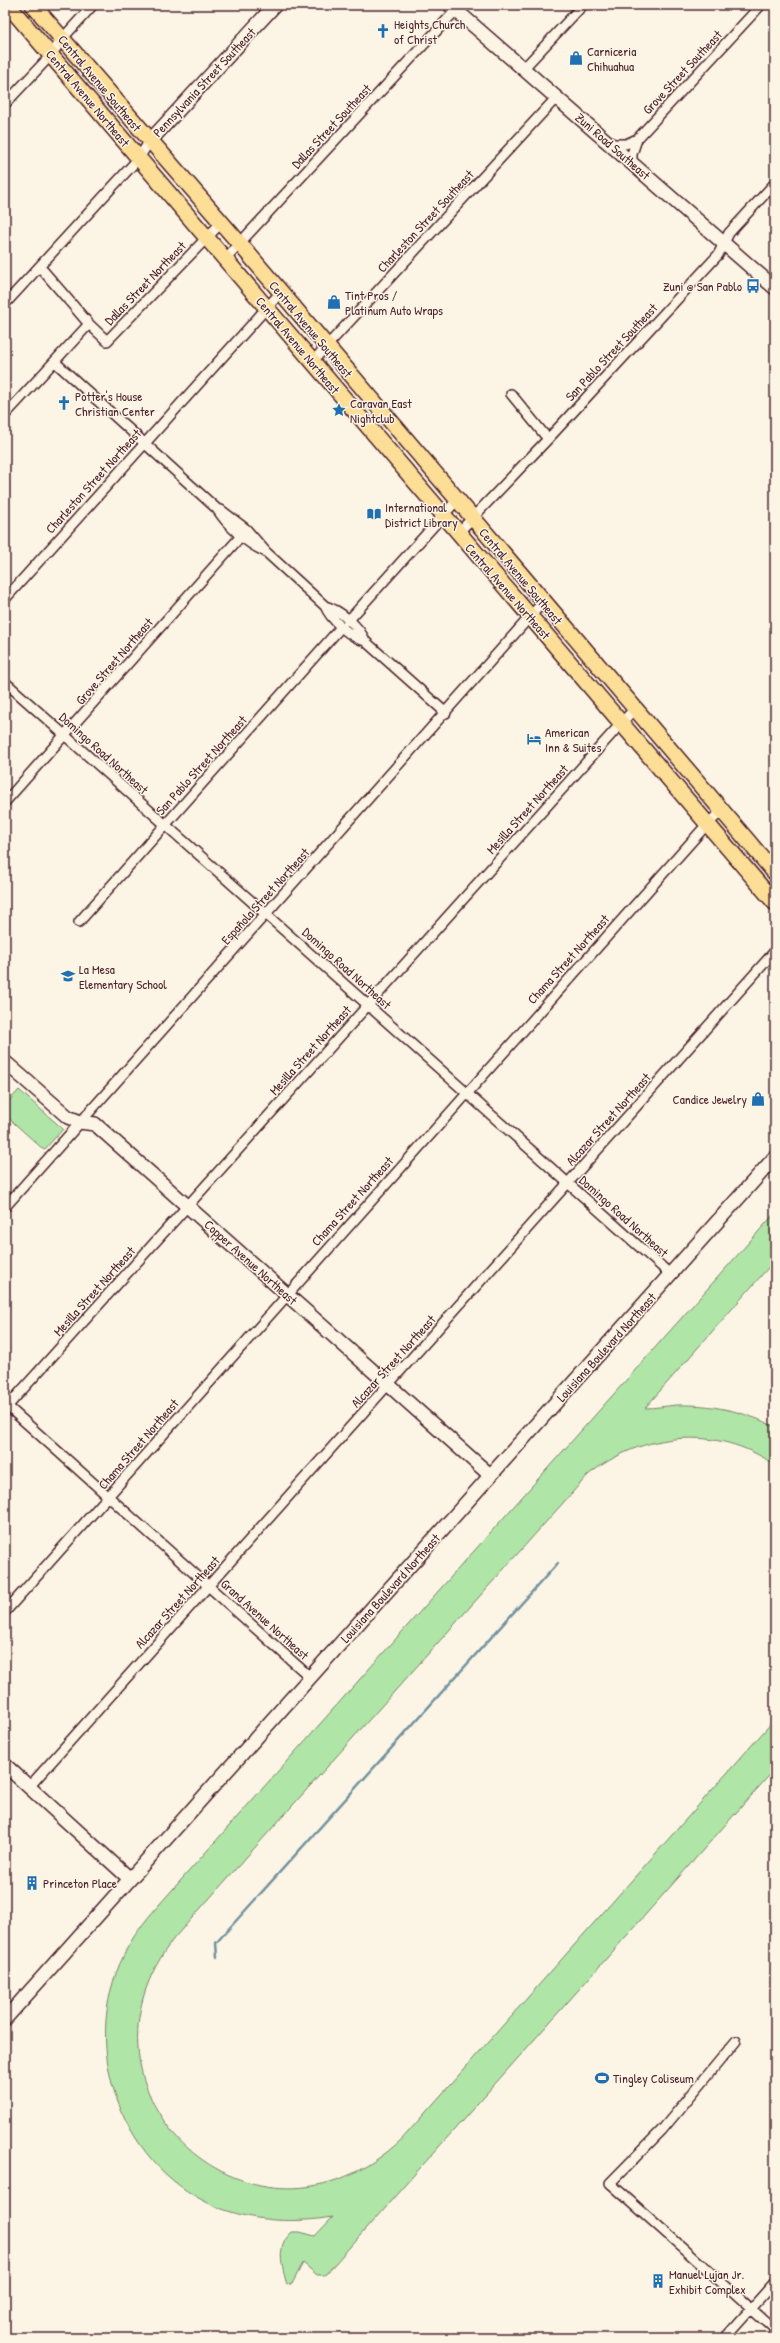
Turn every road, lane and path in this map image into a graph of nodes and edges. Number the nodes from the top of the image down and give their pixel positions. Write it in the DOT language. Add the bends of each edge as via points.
graph roads {
  1 [pos="8,5"];
  2 [pos="33,5"];
  3 [pos="93,5"];
  4 [pos="275,5"];
  5 [pos="583,5"];
  6 [pos="761,5"];
  7 [pos="453,8"];
  8 [pos="62,39"];
  9 [pos="52,54"];
  10 [pos="524,68"];
  11 [pos="557,97"];
  12 [pos="5,104"];
  13 [pos="637,139"];
  14 [pos="150,142"];
  15 [pos="611,144"];
  16 [pos="139,158"];
  17 [pos="632,163"];
  18 [pos="775,183"];
  19 [pos="221,222"];
  20 [pos="206,237"];
  21 [pos="724,243"];
  22 [pos="240,244"];
  23 [pos="225,259"];
  24 [pos="40,267"];
  25 [pos="775,288"];
  26 [pos="281,292"];
  27 [pos="5,304"];
  28 [pos="267,308"];
  29 [pos="89,324"];
  30 [pos="326,346"];
  31 [pos="55,362"];
  32 [pos="312,362"];
  33 [pos="511,394"];
  34 [pos="5,415"];
  35 [pos="548,439"];
  36 [pos="144,444"];
  37 [pos="457,500"];
  38 [pos="217,509"];
  39 [pos="443,516"];
  40 [pos="472,517"];
  41 [pos="458,533"];
  42 [pos="241,536"];
  43 [pos="266,552"];
  44 [pos="5,599"];
  45 [pos="543,602"];
  46 [pos="530,617"];
  47 [pos="345,623"];
  48 [pos="5,682"];
  49 [pos="634,708"];
  50 [pos="446,713"];
  51 [pos="622,722"];
  52 [pos="65,736"];
  53 [pos="5,802"];
  54 [pos="722,810"];
  55 [pos="166,824"];
  56 [pos="707,824"];
  57 [pos="775,873"];
  58 [pos="775,903"];
  59 [pos="266,914"];
  60 [pos="79,922"];
  61 [pos="775,951"];
  62 [pos="368,1005"];
  63 [pos="5,1062"];
  64 [pos="467,1092"];
  65 [pos="80,1122"];
  66 [pos="775,1157"];
  67 [pos="568,1183"];
  68 [pos="188,1205"];
  69 [pos="5,1207"];
  70 [pos="670,1274"];
  71 [pos="286,1294"];
  72 [pos="389,1386"];
  73 [pos="6,1406"];
  74 [pos="490,1475"];
  75 [pos="108,1497"];
  76 [pos="209,1586"];
  77 [pos="5,1612"];
  78 [pos="310,1677"];
  79 [pos="5,1765"];
  80 [pos="29,1787"];
  81 [pos="130,1879"];
  82 [pos="5,2019"];
  83 [pos="736,2041"];
  84 [pos="775,2282"];
  85 [pos="751,2308"];
  86 [pos="775,2330"];
  87 [pos="725,2338"];
  1 -- 9 [label="main road, Central Avenue Northeast"];
  2 -- 8 [label="main road, Central Avenue Southeast"];
  3 -- 8 [label="street"];
  4 -- 14 [label="street, Pennsylvania Street Southeast"];
  5 -- 10 [label="street"];
  6 -- 13 [label="street, Grove Street Southeast"];
  7 -- 10 [label="street, Zuni Road Southeast"];
  7 -- 22 [label="street, Dallas Street Southeast"];
  8 -- 9 [label="street"];
  8 -- 14 [label="main road, Central Avenue Southeast"];
  9 -- 12 [label="street"];
  9 -- 16 [label="main road, Central Avenue Northeast"];
  10 -- 11 [label="street, Zuni Road Southeast"];
  11 -- 15 [label="street, Zuni Road Southeast"];
  11 -- 30 [label="street, Charleston Street Southeast"];
  13 -- 15 [label="street" via="626,144"];
  13 -- 17 [label="street, Grove Street Southeast"];
  14 -- 16 [label="street"];
  14 -- 19 [label="main road, Central Avenue Southeast"];
  15 -- 17 [label="street, Zuni Road Southeast"];
  16 -- 20 [label="main road, Central Avenue Northeast"];
  16 -- 24 [label="street"];
  17 -- 21 [label="street, Zuni Road Southeast"];
  18 -- 21 [label="street, San Pablo Street Southeast" via="729,233"];
  19 -- 20 [label="street, Dallas Street Northeast"];
  19 -- 22 [label="main road, Central Avenue Southeast"];
  20 -- 23 [label="main road, Central Avenue Northeast"];
  20 -- 29 [label="street, Dallas Street Northeast" via="107,342"];
  21 -- 25 [label="street, Zuni Road Southeast"];
  21 -- 35 [label="street, San Pablo Street Southeast" via="718,255"];
  22 -- 23 [label="street, Dallas Street Southeast"];
  22 -- 26 [label="main road, Central Avenue Southeast"];
  23 -- 28 [label="main road, Central Avenue Northeast"];
  24 -- 27 [label="street"];
  24 -- 29 [label="street"];
  26 -- 28 [label="street, Charleston Street Northeast"];
  26 -- 30 [label="main road, Central Avenue Southeast"];
  28 -- 32 [label="main road, Central Avenue Northeast"];
  28 -- 36 [label="street, Charleston Street Northeast"];
  29 -- 31 [label="street, Dallas Street Northeast"];
  30 -- 32 [label="street, Charleston Street Southeast"];
  30 -- 37 [label="main road, Central Avenue Southeast"];
  31 -- 34 [label="street, Dallas Street Northeast"];
  31 -- 36 [label="street"];
  32 -- 39 [label="main road, Central Avenue Northeast"];
  33 -- 35 [label="street"];
  35 -- 40 [label="street, San Pablo Street Southeast"];
  36 -- 38 [label="street"];
  36 -- 44 [label="street, Charleston Street Northeast"];
  37 -- 39 [label="street, San Pablo Street Northeast"];
  37 -- 40 [label="main road, Central Avenue Southeast"];
  38 -- 42 [label="street"];
  38 -- 43 [label="street" via="226,512"];
  39 -- 41 [label="main road, Central Avenue Northeast"];
  39 -- 47 [label="street, San Pablo Street Northeast"];
  40 -- 41 [label="street, San Pablo Street Southeast"];
  40 -- 45 [label="main road, Central Avenue Southeast"];
  41 -- 46 [label="main road, Central Avenue Northeast"];
  42 -- 43 [label="street"];
  42 -- 52 [label="street, Grove Street Northeast"];
  43 -- 47 [label="street" via="325,606 333,608"];
  45 -- 46 [label="street, Española Street Northeast"];
  45 -- 49 [label="main road, Central Avenue Southeast"];
  46 -- 50 [label="street, Española Street Northeast"];
  46 -- 51 [label="main road, Central Avenue Northeast"];
  47 -- 50 [label="street" via="362,634 365,641"];
  47 -- 55 [label="street, San Pablo Street Northeast"];
  48 -- 52 [label="street, Domingo Road Northeast"];
  49 -- 51 [label="street, Mesilla Street Northeast"];
  49 -- 54 [label="main road, Central Avenue Southeast"];
  50 -- 59 [label="street, Española Street Northeast"];
  51 -- 56 [label="main road, Central Avenue Northeast"];
  51 -- 62 [label="street, Mesilla Street Northeast"];
  52 -- 53 [label="street, Grove Street Northeast"];
  52 -- 55 [label="street, Domingo Road Northeast"];
  54 -- 56 [label="street, Chama Street Northeast"];
  54 -- 57 [label="main road, Central Avenue Southeast"];
  55 -- 59 [label="street, Domingo Road Northeast"];
  55 -- 60 [label="street, San Pablo Street Northeast"];
  56 -- 58 [label="main road, Central Avenue Northeast"];
  56 -- 64 [label="street, Chama Street Northeast"];
  59 -- 62 [label="street, Domingo Road Northeast"];
  59 -- 65 [label="street, Española Street Northeast"];
  61 -- 67 [label="street, Alcazar Street Northeast"];
  62 -- 64 [label="street, Domingo Road Northeast"];
  62 -- 68 [label="street, Mesilla Street Northeast"];
  63 -- 65 [label="street, Copper Avenue Northeast" via="68,1117"];
  64 -- 67 [label="street, Domingo Road Northeast"];
  64 -- 71 [label="street, Chama Street Northeast"];
  65 -- 68 [label="street, Copper Avenue Northeast" via="95,1124"];
  65 -- 69 [label="street, Española Street Northeast"];
  66 -- 70 [label="street, Louisiana Boulevard Northeast"];
  67 -- 70 [label="street, Domingo Road Northeast"];
  67 -- 72 [label="street, Alcazar Street Northeast"];
  68 -- 71 [label="street, Copper Avenue Northeast"];
  68 -- 73 [label="street, Mesilla Street Northeast"];
  70 -- 74 [label="street, Louisiana Boulevard Northeast"];
  71 -- 72 [label="street, Copper Avenue Northeast"];
  71 -- 75 [label="street, Chama Street Northeast"];
  72 -- 74 [label="street, Copper Avenue Northeast"];
  72 -- 76 [label="street, Alcazar Street Northeast"];
  73 -- 75 [label="street, Grand Avenue Northeast"];
  74 -- 78 [label="street, Louisiana Boulevard Northeast"];
  75 -- 76 [label="street, Grand Avenue Northeast"];
  75 -- 77 [label="street, Chama Street Northeast"];
  76 -- 78 [label="street, Grand Avenue Northeast"];
  76 -- 80 [label="street, Alcazar Street Northeast"];
  78 -- 81 [label="street, Louisiana Boulevard Northeast"];
  79 -- 80 [label="street"];
  80 -- 81 [label="street"];
  81 -- 82 [label="street, Louisiana Boulevard Northeast"];
  83 -- 85 [label="street" via="662,2130 610,2183"];
  84 -- 85 [label="street"];
  85 -- 86 [label="street"];
  85 -- 87 [label="street"];
}
